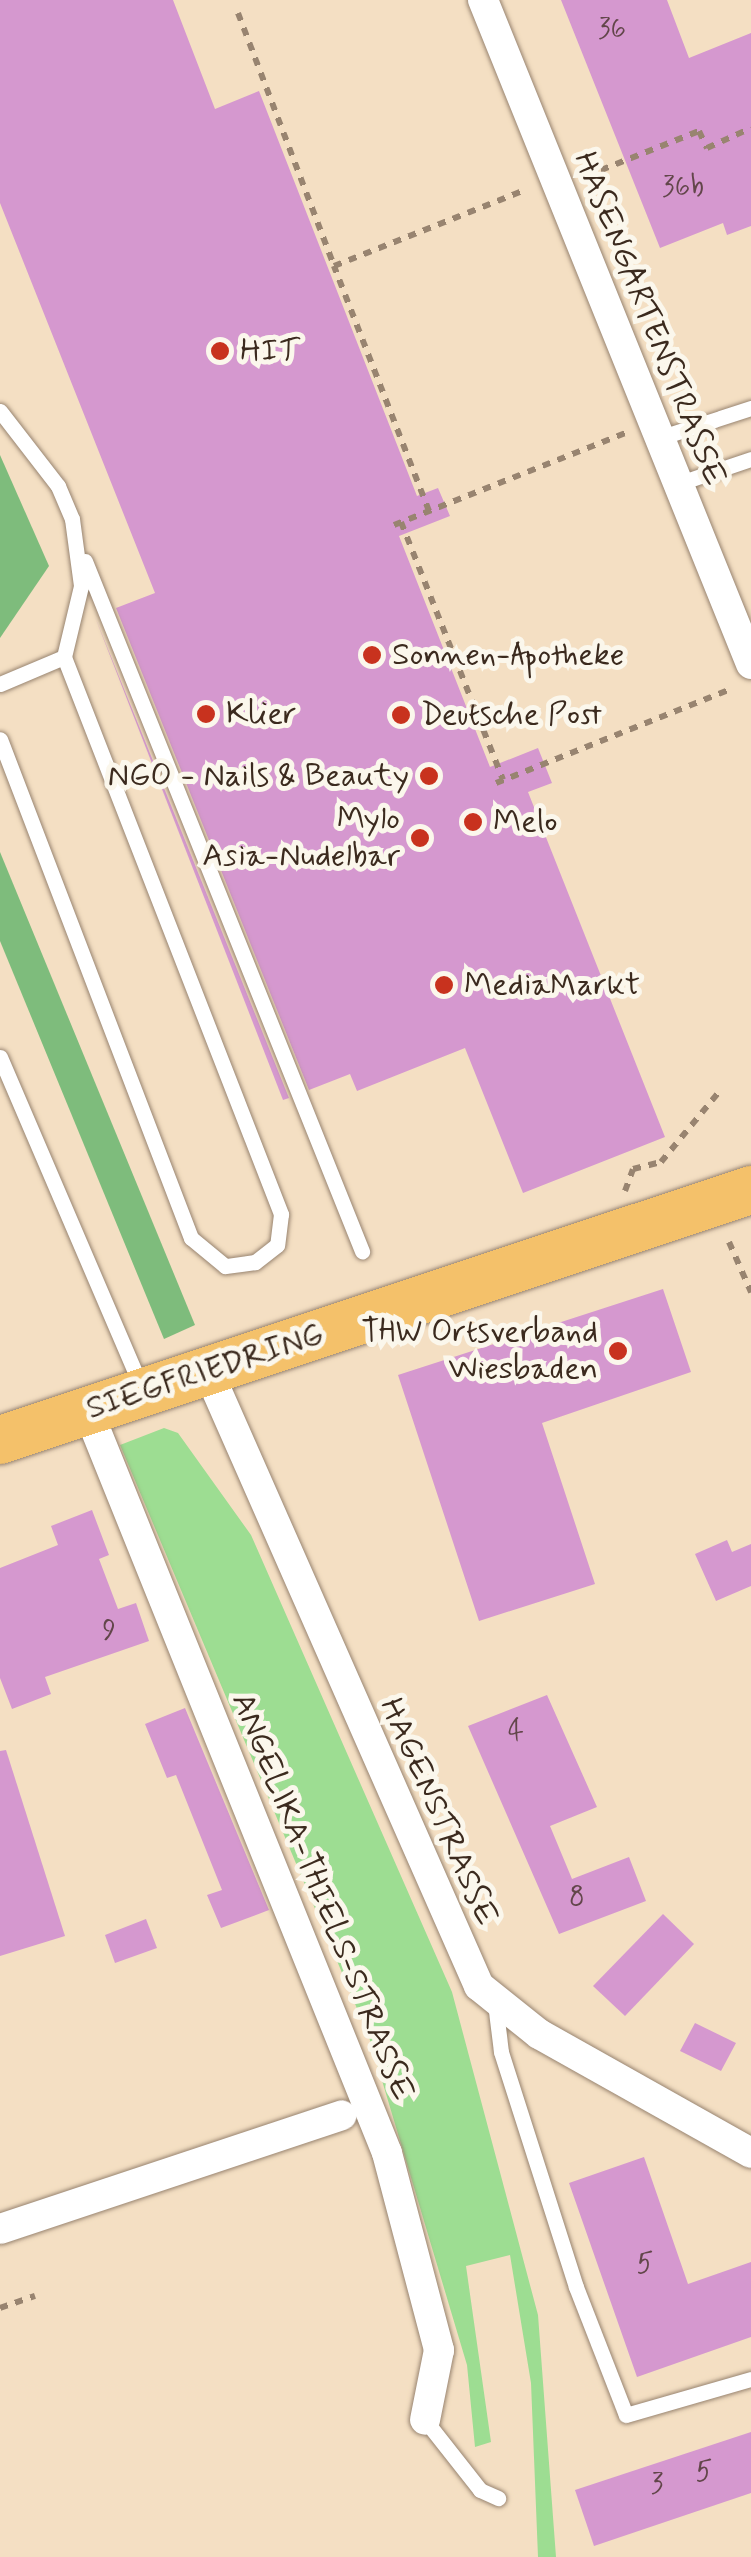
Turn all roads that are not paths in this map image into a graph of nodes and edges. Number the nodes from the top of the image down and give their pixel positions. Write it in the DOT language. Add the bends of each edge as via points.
graph roads {
  1 [pos="483,0"];
  2 [pos="751,408"];
  3 [pos="0,411"];
  4 [pos="656,430"];
  5 [pos="751,460"];
  6 [pos="677,484"];
  7 [pos="81,553"];
  8 [pos="64,656"];
  9 [pos="751,664"];
  10 [pos="0,684"];
  11 [pos="0,739"];
  12 [pos="0,1057"];
  13 [pos="751,1190"];
  14 [pos="362,1251"];
  15 [pos="208,1371"];
  16 [pos="144,1392"];
  17 [pos="88,1411"];
  18 [pos="0,1440"];
  19 [pos="494,2003"];
  20 [pos="342,2116"];
  21 [pos="751,2153"];
  22 [pos="0,2229"];
  23 [pos="751,2379"];
  24 [pos="426,2420"];
  25 [pos="498,2498"];
  1 -- 4 [label="street, HASENGARTENSTRASSE"];
  2 -- 4 [label="lane"];
  3 -- 7 [label="lane" via="58,486"];
  4 -- 6 [label="street, HASENGARTENSTRASSE"];
  5 -- 6 [label="lane"];
  6 -- 9 [label="street, HASENGARTENSTRASSE"];
  7 -- 8 [label="lane" via="81,586"];
  7 -- 14 [label="lane"];
  8 -- 10 [label="lane"];
  8 -- 11 [label="lane" via="281,1214 276,1245 255,1262 225,1266 191,1238"];
  12 -- 16 [label="lane"];
  13 -- 15 [label="main road, SIEGFRIEDRING"];
  15 -- 16 [label="main road, SIEGFRIEDRING"];
  15 -- 19 [label="street, HAGENSTRASSE" via="466,1966"];
  16 -- 17 [label="main road, SIEGFRIEDRING"];
  17 -- 18 [label="main road, SIEGFRIEDRING"];
  17 -- 24 [label="street, ANGELIKA-THIELS-STRASSE" via="387,2153 440,2350"];
  19 -- 21 [label="street, HAGENSTRASSE"];
  19 -- 23 [label="lane" via="502,2052 576,2287 626,2415"];
  20 -- 22 [label="street, ANGELIKA-THIELS-STRASSE"];
  24 -- 25 [label="lane" via="480,2490"];
}
